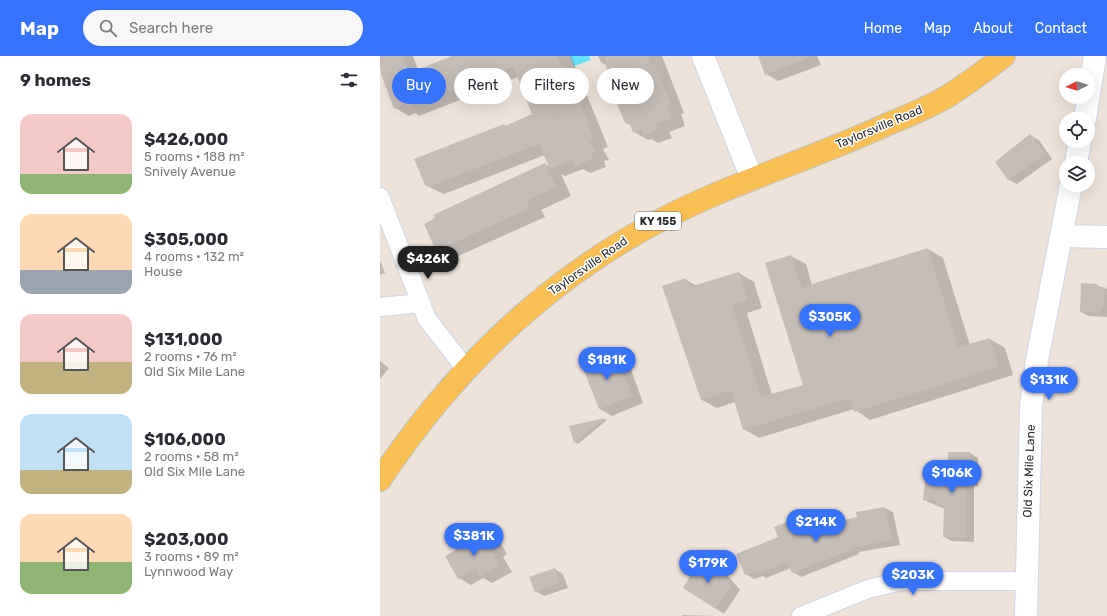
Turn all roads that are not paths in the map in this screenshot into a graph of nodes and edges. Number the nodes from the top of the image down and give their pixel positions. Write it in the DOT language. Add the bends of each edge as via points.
graph roads {
  1 [pos="704,56"];
  2 [pos="1004,56"];
  3 [pos="1095,56"];
  4 [pos="1086,112"];
  5 [pos="752,179"];
  6 [pos="1070,192"];
  7 [pos="380,197"];
  8 [pos="1061,236"];
  9 [pos="1107,237"];
  10 [pos="420,303"];
  11 [pos="380,307"];
  12 [pos="466,369"];
  13 [pos="380,480"];
  14 [pos="1026,581"];
  15 [pos="802,616"];
  16 [pos="1026,616"];
  1 -- 5 [label="street"];
  2 -- 5 [label="main road, Taylorsville Road / KY 155" via="946,97 912,114"];
  3 -- 4 [label="street"];
  5 -- 12 [label="main road, Taylorsville Road / KY 155" via="671,214 612,247 558,285 502,332"];
  6 -- 8 [label="street, Old Six Mile Lane"];
  7 -- 10 [label="street"];
  8 -- 9 [label="street"];
  8 -- 14 [label="street, Old Six Mile Lane" via="1037,360 1031,407"];
  10 -- 11 [label="street"];
  10 -- 12 [label="street" via="427,320"];
  12 -- 13 [label="main road, Taylorsville Road / KY 155" via="406,441"];
  14 -- 15 [label="street" via="902,581 868,589"];
  14 -- 16 [label="street, Old Six Mile Lane"];
}
